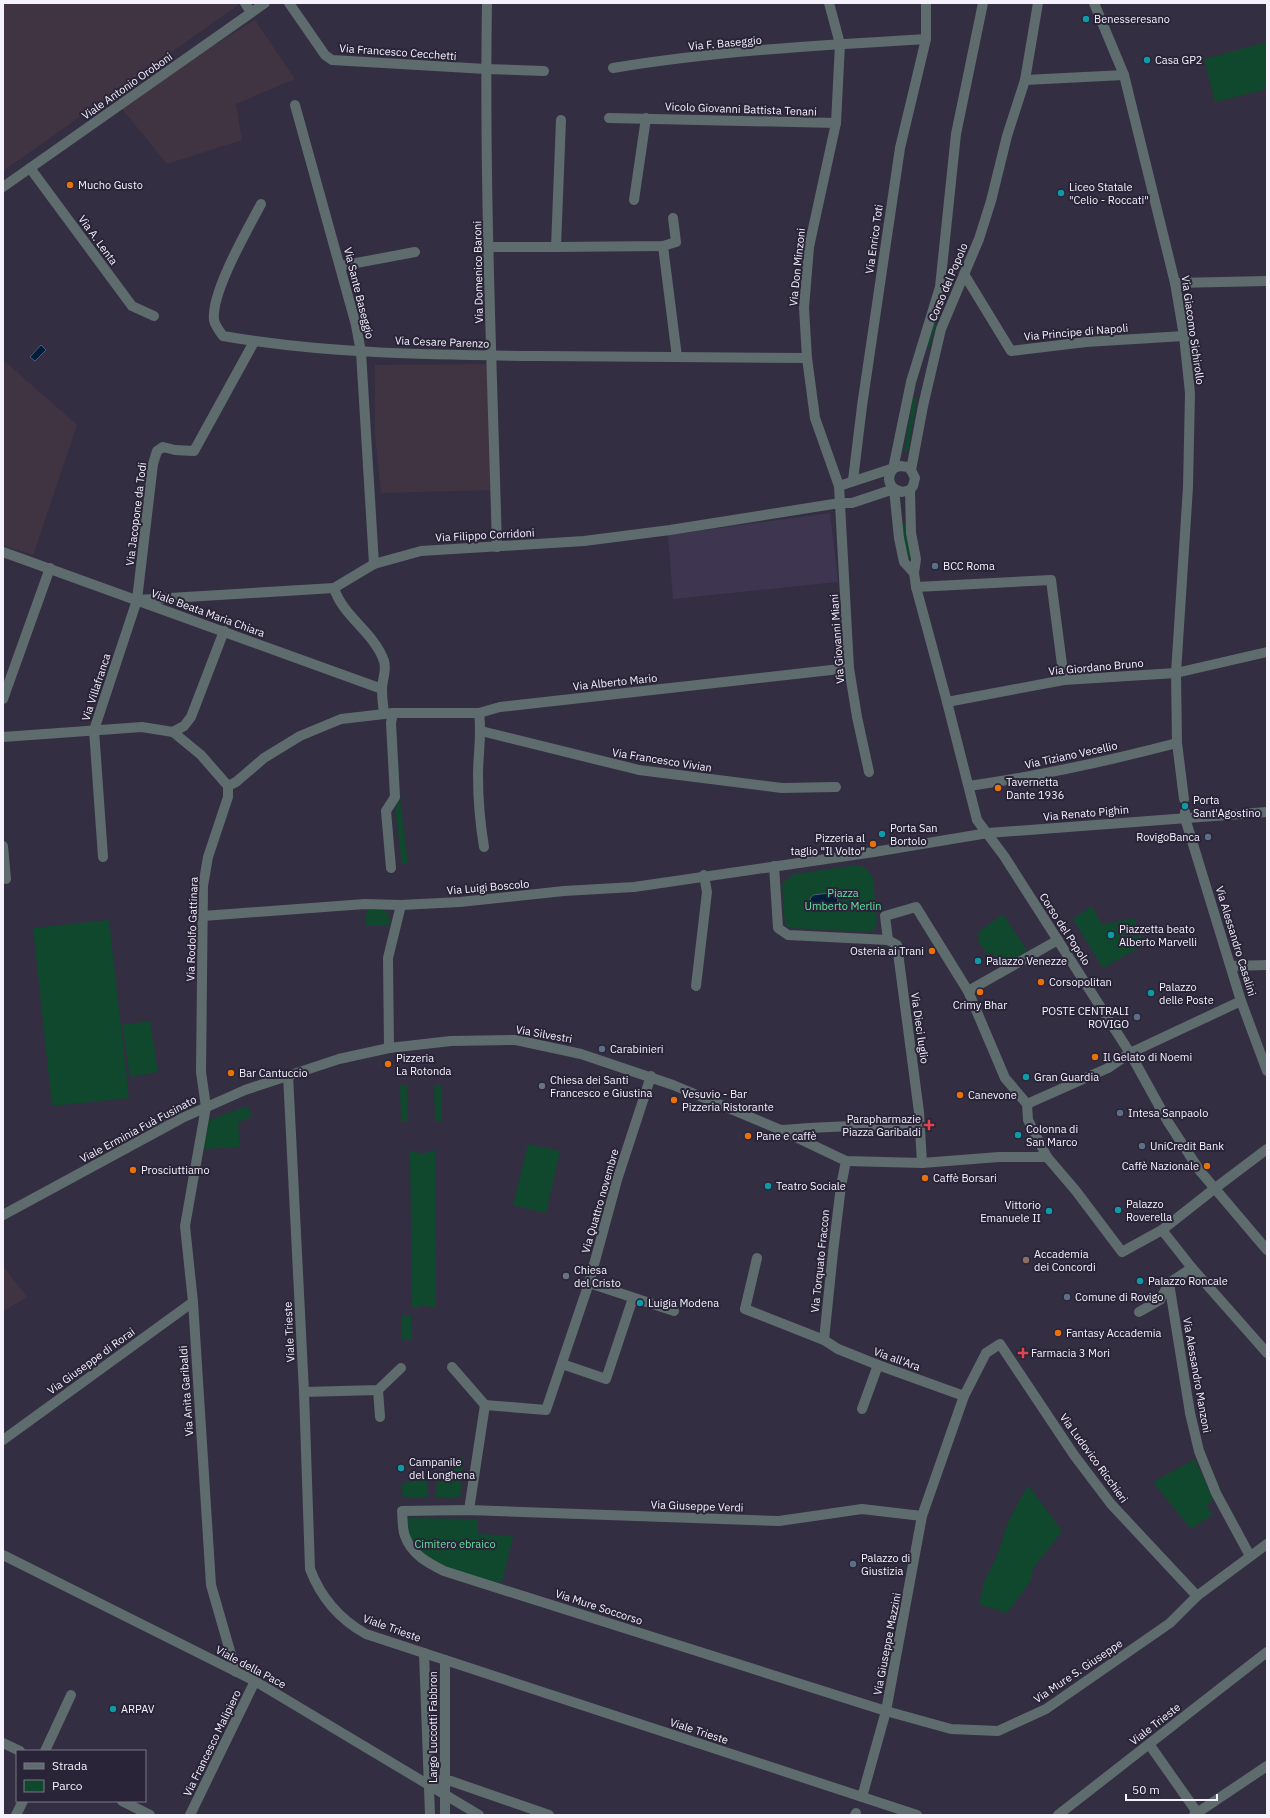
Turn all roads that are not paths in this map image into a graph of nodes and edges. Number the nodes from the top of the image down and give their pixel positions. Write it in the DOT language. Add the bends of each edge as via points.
graph roads {
  1 [pos="245,3"];
  2 [pos="265,3"];
  3 [pos="289,3"];
  4 [pos="487,3"];
  5 [pos="829,3"];
  6 [pos="926,3"];
  7 [pos="983,3"];
  8 [pos="1038,3"];
  9 [pos="1094,3"];
  10 [pos="251,12"];
  11 [pos="926,39"];
  12 [pos="840,44"];
  13 [pos="613,68"];
  14 [pos="486,69"];
  15 [pos="544,70"];
  16 [pos="1124,75"];
  17 [pos="1025,80"];
  18 [pos="296,105"];
  19 [pos="609,118"];
  20 [pos="646,118"];
  21 [pos="561,120"];
  22 [pos="836,124"];
  23 [pos="30,168"];
  24 [pos="3,187"];
  25 [pos="634,200"];
  26 [pos="261,204"];
  27 [pos="673,218"];
  28 [pos="663,246"];
  29 [pos="489,247"];
  30 [pos="556,247"];
  31 [pos="415,252"];
  32 [pos="340,266"];
  33 [pos="964,274"];
  34 [pos="1267,281"];
  35 [pos="1175,283"];
  36 [pos="154,316"];
  37 [pos="1184,336"];
  38 [pos="254,342"];
  39 [pos="361,352"];
  40 [pos="492,356"];
  41 [pos="677,357"];
  42 [pos="807,358"];
  43 [pos="893,469"];
  44 [pos="911,470"];
  45 [pos="853,480"];
  46 [pos="839,486"];
  47 [pos="894,489"];
  48 [pos="910,490"];
  49 [pos="840,503"];
  50 [pos="496,547"];
  51 [pos="3,552"];
  52 [pos="374,564"];
  53 [pos="50,568"];
  54 [pos="914,573"];
  55 [pos="916,587"];
  56 [pos="334,588"];
  57 [pos="137,600"];
  58 [pos="224,631"];
  59 [pos="1267,652"];
  60 [pos="849,668"];
  61 [pos="1176,673"];
  62 [pos="1064,680"];
  63 [pos="382,689"];
  64 [pos="3,698"];
  65 [pos="947,702"];
  66 [pos="388,713"];
  67 [pos="479,713"];
  68 [pos="94,730"];
  69 [pos="481,731"];
  70 [pos="173,732"];
  71 [pos="3,737"];
  72 [pos="1177,743"];
  73 [pos="870,772"];
  74 [pos="228,786"];
  75 [pos="969,786"];
  76 [pos="836,787"];
  77 [pos="1184,799"];
  78 [pos="1267,812"];
  79 [pos="1185,815"];
  80 [pos="988,833"];
  81 [pos="3,846"];
  82 [pos="484,847"];
  83 [pos="103,857"];
  84 [pos="774,866"];
  85 [pos="391,868"];
  86 [pos="704,875"];
  87 [pos="6,879"];
  88 [pos="401,905"];
  89 [pos="203,916"];
  90 [pos="888,940"];
  91 [pos="1058,940"];
  92 [pos="1267,965"];
  93 [pos="1231,966"];
  94 [pos="696,986"];
  95 [pos="968,991"];
  96 [pos="1241,1001"];
  97 [pos="389,1048"];
  98 [pos="1130,1053"];
  99 [pos="1267,1071"];
  100 [pos="288,1075"];
  101 [pos="651,1076"];
  102 [pos="1027,1104"];
  103 [pos="206,1107"];
  104 [pos="919,1123"];
  105 [pos="781,1130"];
  106 [pos="1267,1149"];
  107 [pos="1047,1157"];
  108 [pos="846,1161"];
  109 [pos="922,1163"];
  110 [pos="1214,1189"];
  111 [pos="3,1215"];
  112 [pos="1162,1230"];
  113 [pos="1267,1250"];
  114 [pos="758,1258"];
  115 [pos="1192,1268"];
  116 [pos="589,1283"];
  117 [pos="1169,1283"];
  118 [pos="633,1298"];
  119 [pos="193,1302"];
  120 [pos="674,1311"];
  121 [pos="1139,1312"];
  122 [pos="824,1340"];
  123 [pos="1000,1344"];
  124 [pos="1267,1353"];
  125 [pos="562,1364"];
  126 [pos="878,1365"];
  127 [pos="452,1367"];
  128 [pos="401,1368"];
  129 [pos="378,1390"];
  130 [pos="304,1392"];
  131 [pos="964,1396"];
  132 [pos="485,1405"];
  133 [pos="862,1409"];
  134 [pos="380,1417"];
  135 [pos="3,1440"];
  136 [pos="469,1510"];
  137 [pos="922,1516"];
  138 [pos="1267,1544"];
  139 [pos="3,1555"];
  140 [pos="1250,1556"];
  141 [pos="1197,1596"];
  142 [pos="424,1652"];
  143 [pos="1267,1652"];
  144 [pos="445,1660"];
  145 [pos="236,1672"];
  146 [pos="255,1682"];
  147 [pos="71,1695"];
  148 [pos="886,1711"];
  149 [pos="3,1743"];
  150 [pos="1149,1744"];
  151 [pos="18,1750"];
  152 [pos="45,1750"];
  153 [pos="1267,1766"];
  154 [pos="444,1779"];
  155 [pos="430,1786"];
  156 [pos="445,1794"];
  157 [pos="862,1797"];
  158 [pos="22,1802"];
  159 [pos="124,1802"];
  160 [pos="1197,1814"];
  161 [pos="16,1815"];
  162 [pos="150,1815"];
  163 [pos="190,1815"];
  164 [pos="430,1815"];
  165 [pos="445,1815"];
  166 [pos="480,1815"];
  167 [pos="549,1815"];
  168 [pos="917,1815"];
  169 [pos="1058,1815"];
  1 -- 10 [label="street"];
  2 -- 10 [label="street, Viale Antonio Oroboni"];
  3 -- 14 [label="street, Via Francesco Cecchetti" via="325,55 332,60"];
  4 -- 14 [label="street, Via Domenico Baroni"];
  5 -- 12 [label="street, Via Don Minzoni"];
  6 -- 11 [label="street, Via Enrico Toti"];
  7 -- 43 [label="street, Corso del Popolo" via="956,134 940,287 911,382"];
  8 -- 17 [label="street, Corso del Popolo"];
  9 -- 16 [label="street, Via Giacomo Sichirollo"];
  10 -- 23 [label="street, Viale Antonio Oroboni"];
  11 -- 12 [label="street, Via F. Baseggio"];
  11 -- 45 [label="street, Via Enrico Toti" via="900,148"];
  12 -- 13 [label="street, Via F. Baseggio" via="659,61"];
  12 -- 22 [label="street, Via Don Minzoni"];
  14 -- 15 [label="street"];
  14 -- 29 [label="street, Via Domenico Baroni"];
  16 -- 17 [label="street"];
  16 -- 35 [label="street, Via Giacomo Sichirollo"];
  17 -- 33 [label="street, Corso del Popolo" via="1007,136 991,201"];
  18 -- 32 [label="street, Via Sante Baseggio"];
  19 -- 20 [label="street, Vicolo Giovanni Battista Tenani"];
  20 -- 22 [label="street, Vicolo Giovanni Battista Tenani"];
  20 -- 25 [label="street"];
  21 -- 30 [label="street"];
  22 -- 42 [label="street, Via Don Minzoni" via="809,247 804,308"];
  23 -- 24 [label="street, Viale Antonio Oroboni"];
  23 -- 36 [label="street, Via A. Lenta" via="132,306"];
  26 -- 38 [label="street, Via Cesare Parenzo" via="216,298 214,321 222,336"];
  27 -- 28 [label="street" via="676,242"];
  28 -- 30 [label="street"];
  28 -- 41 [label="street"];
  29 -- 30 [label="street"];
  29 -- 40 [label="street, Via Domenico Baroni"];
  31 -- 32 [label="street"];
  32 -- 39 [label="street, Via Sante Baseggio"];
  33 -- 37 [label="street, Via Principe di Napoli" via="1011,350"];
  33 -- 44 [label="street, Corso del Popolo" via="941,329"];
  34 -- 35 [label="street"];
  35 -- 37 [label="street, Via Giacomo Sichirollo"];
  37 -- 61 [label="street, Via Giacomo Sichirollo" via="1190,393 1188,487"];
  38 -- 39 [label="street, Via Cesare Parenzo"];
  38 -- 57 [label="street, Via Jacopone da Todi" via="194,451 163,447 157,451 153,464"];
  39 -- 40 [label="street, Via Cesare Parenzo"];
  39 -- 52 [label="street, Via Sante Baseggio"];
  40 -- 41 [label="street, Via Cesare Parenzo"];
  40 -- 50 [label="street, Via Domenico Baroni"];
  41 -- 42 [label="street, Via Cesare Parenzo"];
  42 -- 46 [label="street, Via Don Minzoni" via="816,418"];
  43 -- 44 [label="street" via="900,466"];
  43 -- 45 [label="street"];
  43 -- 47 [label="street, Corso del Popolo" via="889,479"];
  44 -- 48 [label="street, Corso del Popolo" via="915,478"];
  45 -- 46 [label="street"];
  46 -- 49 [label="street, Via Giovanni Miani"];
  47 -- 48 [label="street" via="902,492"];
  47 -- 49 [label="street, Via Filippo Corridoni" via="852,503"];
  47 -- 54 [label="street, Corso del Popolo" via="904,562"];
  48 -- 54 [label="street, Corso del Popolo" via="911,533 916,559"];
  49 -- 50 [label="street, Via Filippo Corridoni" via="584,541"];
  49 -- 60 [label="street, Via Giovanni Miani"];
  50 -- 52 [label="street, Via Filippo Corridoni" via="421,551"];
  51 -- 53 [label="street, Viale Beata Maria Chiara"];
  52 -- 56 [label="street, Via Filippo Corridoni"];
  53 -- 57 [label="street, Viale Beata Maria Chiara"];
  53 -- 64 [label="street"];
  54 -- 55 [label="street, Corso del Popolo"];
  55 -- 62 [label="street" via="1051,580"];
  55 -- 65 [label="street, Corso del Popolo"];
  56 -- 57 [label="street, Via Filippo Corridoni"];
  56 -- 63 [label="street" via="345,610 370,637 384,662"];
  57 -- 58 [label="street, Viale Beata Maria Chiara"];
  57 -- 68 [label="street, Via Villafranca"];
  58 -- 63 [label="street, Viale Beata Maria Chiara"];
  58 -- 70 [label="street" via="191,717 184,726"];
  59 -- 61 [label="street, Via Giordano Bruno"];
  60 -- 67 [label="street, Via Alberto Mario" via="500,707"];
  60 -- 73 [label="street, Via Giovanni Miani"];
  61 -- 62 [label="street, Via Giordano Bruno"];
  61 -- 72 [label="street, Via Giacomo Sichirollo"];
  62 -- 65 [label="street, Via Giordano Bruno"];
  63 -- 66 [label="street"];
  65 -- 75 [label="street, Corso del Popolo"];
  66 -- 67 [label="street, Via Alberto Mario"];
  66 -- 74 [label="street" via="341,719 300,736 264,758"];
  66 -- 85 [label="street" via="391,724 395,797 386,811"];
  67 -- 69 [label="street"];
  68 -- 70 [label="street" via="142,727"];
  68 -- 71 [label="street"];
  68 -- 83 [label="street, Via Villafranca"];
  69 -- 76 [label="street, Via Francesco Vivian" via="639,770 775,787"];
  69 -- 82 [label="street" via="478,774 479,811"];
  70 -- 74 [label="street" via="201,755"];
  72 -- 75 [label="street, Via Tiziano Vecellio" via="1114,759"];
  72 -- 77 [label="street, Via Giacomo Sichirollo"];
  74 -- 89 [label="street, Via Rodolfo Gattinara" via="228,797 208,858 203,886"];
  75 -- 80 [label="street, Corso del Popolo" via="977,820"];
  78 -- 79 [label="street, Via Renato Pighin"];
  79 -- 80 [label="street, Via Renato Pighin"];
  79 -- 93 [label="street, Via Alessandro Casalini"];
  80 -- 84 [label="street, Via Renato Pighin"];
  80 -- 91 [label="street, Corso del Popolo"];
  81 -- 87 [label="street"];
  84 -- 86 [label="street, Via Luigi Boscolo"];
  84 -- 90 [label="street" via="778,928 788,935"];
  86 -- 88 [label="street, Via Luigi Boscolo" via="634,886"];
  86 -- 94 [label="street" via="707,892"];
  88 -- 89 [label="street, Via Luigi Boscolo" via="365,904"];
  88 -- 97 [label="street" via="388,958"];
  89 -- 103 [label="street, Via Rodolfo Gattinara" via="201,1072"];
  90 -- 95 [label="street" via="886,916 916,907"];
  90 -- 104 [label="street, Via Dieci luglio" via="896,945"];
  91 -- 95 [label="street"];
  91 -- 98 [label="street, Corso del Popolo"];
  92 -- 93 [label="street"];
  93 -- 96 [label="street, Via Alessandro Casalini"];
  95 -- 102 [label="street" via="1005,1078"];
  96 -- 98 [label="street"];
  96 -- 99 [label="street, Via Alessandro Casalini"];
  97 -- 100 [label="street, Via Silvestri" via="339,1059"];
  97 -- 101 [label="street, Via Silvestri" via="451,1040 516,1040 581,1054"];
  98 -- 102 [label="street" via="1108,1068"];
  98 -- 110 [label="street, Corso del Popolo" via="1168,1122"];
  100 -- 103 [label="street, Viale Erminia Fuà Fusinato"];
  100 -- 130 [label="street, Viale Trieste"];
  101 -- 105 [label="street, Via Silvestri"];
  101 -- 116 [label="street, Via Quattro novembre" via="617,1180"];
  102 -- 107 [label="street" via="1028,1120"];
  103 -- 111 [label="street, Viale Erminia Fuà Fusinato"];
  103 -- 119 [label="street, Via Anita Garibaldi" via="185,1226"];
  104 -- 105 [label="street" via="819,1126"];
  104 -- 109 [label="street"];
  105 -- 108 [label="street, Via Silvestri"];
  106 -- 110 [label="street"];
  107 -- 109 [label="street"];
  107 -- 112 [label="street" via="1122,1252"];
  108 -- 109 [label="street"];
  108 -- 122 [label="street, Via Torquato Fraccon"];
  110 -- 112 [label="street"];
  110 -- 113 [label="street, Corso del Popolo"];
  112 -- 115 [label="street"];
  114 -- 122 [label="street, Via all'Ara" via="745,1309"];
  115 -- 117 [label="street"];
  115 -- 124 [label="street"];
  116 -- 118 [label="street"];
  116 -- 125 [label="street, Via Quattro novembre"];
  117 -- 121 [label="street" via="1160,1300"];
  117 -- 140 [label="street, Via Alessandro Manzoni" via="1190,1413 1199,1451 1216,1493"];
  118 -- 120 [label="street"];
  118 -- 125 [label="street" via="606,1379"];
  119 -- 135 [label="street, Via Giuseppe di Rorai"];
  119 -- 145 [label="street, Via Anita Garibaldi" via="211,1584"];
  122 -- 126 [label="street, Via all'Ara" via="838,1349"];
  123 -- 131 [label="street, Via Giuseppe Mazzini" via="986,1353"];
  123 -- 141 [label="street, Via Ludovico Ricchieri" via="1074,1455 1111,1504"];
  125 -- 132 [label="street, Via Quattro novembre" via="546,1410"];
  126 -- 131 [label="street, Via all'Ara"];
  126 -- 133 [label="street"];
  127 -- 132 [label="street"];
  128 -- 129 [label="street"];
  129 -- 130 [label="street"];
  129 -- 134 [label="street"];
  130 -- 142 [label="street, Viale Trieste" via="310,1569 314,1580 334,1610 354,1627 366,1634"];
  131 -- 137 [label="street, Via Giuseppe Mazzini"];
  132 -- 136 [label="street"];
  136 -- 137 [label="street, Via Giuseppe Verdi" via="779,1521 862,1509"];
  136 -- 148 [label="street, Via Mure Soccorso" via="402,1511 405,1536 419,1557 444,1571"];
  137 -- 148 [label="street, Via Giuseppe Mazzini"];
  138 -- 140 [label="street, Via Mure S. Giuseppe"];
  139 -- 145 [label="street, Viale della Pace"];
  140 -- 141 [label="street, Via Mure S. Giuseppe"];
  141 -- 148 [label="street, Via Mure S. Giuseppe" via="1170,1623 1046,1709 998,1731 951,1729"];
  142 -- 144 [label="street, Viale Trieste"];
  142 -- 155 [label="street, Largo Luccotti Fabbron"];
  143 -- 150 [label="street, Viale Trieste"];
  144 -- 154 [label="street, Largo Luccotti Fabbron"];
  144 -- 157 [label="street, Viale Trieste"];
  145 -- 146 [label="street, Viale della Pace"];
  146 -- 155 [label="street, Viale della Pace"];
  146 -- 163 [label="street, Via Francesco Malipiero"];
  147 -- 152 [label="street"];
  148 -- 157 [label="street, Via Giuseppe Mazzini"];
  149 -- 151 [label="street"];
  150 -- 160 [label="street"];
  150 -- 169 [label="street, Viale Trieste"];
  153 -- 160 [label="street"];
  154 -- 155 [label="street" via="434,1781"];
  154 -- 156 [label="street, Largo Luccotti Fabbron"];
  154 -- 167 [label="street"];
  155 -- 156 [label="street, Viale della Pace"];
  155 -- 164 [label="street, Largo Luccotti Fabbron"];
  156 -- 165 [label="street, Largo Luccotti Fabbron"];
  156 -- 166 [label="street, Viale della Pace"];
  157 -- 168 [label="street, Viale Trieste"];
  158 -- 161 [label="street"];
  159 -- 162 [label="street"];
}
